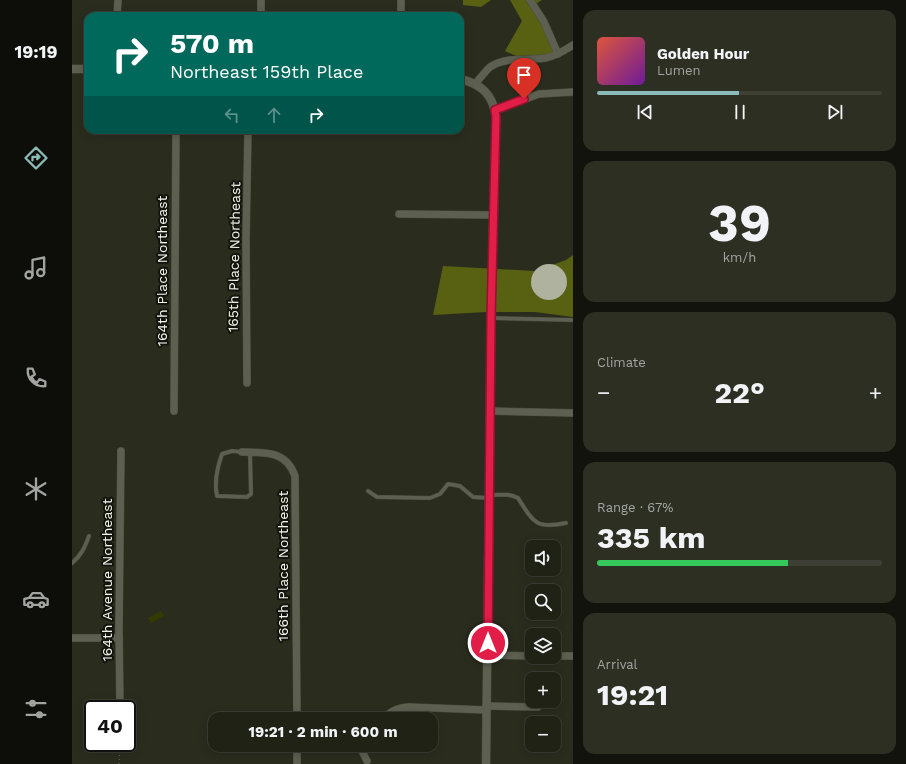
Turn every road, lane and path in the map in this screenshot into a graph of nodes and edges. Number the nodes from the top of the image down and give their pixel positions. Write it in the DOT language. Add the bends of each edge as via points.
graph roads {
  1 [pos="118,0"];
  2 [pos="262,0"];
  3 [pos="401,0"];
  4 [pos="530,0"];
  5 [pos="118,12"];
  6 [pos="261,12"];
  7 [pos="401,12"];
  8 [pos="573,46"];
  9 [pos="558,54"];
  10 [pos="72,68"];
  11 [pos="84,69"];
  12 [pos="464,80"];
  13 [pos="476,83"];
  14 [pos="573,92"];
  15 [pos="495,110"];
  16 [pos="176,134"];
  17 [pos="248,134"];
  18 [pos="399,214"];
  19 [pos="493,216"];
  20 [pos="491,318"];
  21 [pos="573,320"];
  22 [pos="247,384"];
  23 [pos="174,411"];
  24 [pos="490,411"];
  25 [pos="573,413"];
  26 [pos="121,451"];
  27 [pos="246,452"];
  28 [pos="368,491"];
  29 [pos="489,496"];
  30 [pos="566,523"];
  31 [pos="89,536"];
  32 [pos="72,563"];
  33 [pos="72,638"];
  34 [pos="119,638"];
  35 [pos="487,655"];
  36 [pos="525,656"];
  37 [pos="561,656"];
  38 [pos="573,656"];
  39 [pos="120,700"];
  40 [pos="525,707"];
  41 [pos="486,708"];
  42 [pos="297,712"];
  43 [pos="391,712"];
  44 [pos="120,752"];
  45 [pos="297,752"];
  46 [pos="362,752"];
  47 [pos="367,761"];
  48 [pos="119,764"];
  49 [pos="297,764"];
  50 [pos="486,764"];
  1 -- 5 [label="street"];
  2 -- 6 [label="street"];
  3 -- 7 [label="street"];
  4 -- 9 [label="street" via="544,22"];
  8 -- 9 [label="street"];
  9 -- 13 [label="street" via="499,63 491,67"];
  10 -- 11 [label="street"];
  12 -- 13 [label="street"];
  13 -- 15 [label="street" via="486,91"];
  14 -- 15 [label="street" via="540,94"];
  15 -- 19 [label="street"];
  16 -- 23 [label="street, 164th Place Northeast"];
  17 -- 22 [label="street, 165th Place Northeast"];
  18 -- 19 [label="street"];
  19 -- 20 [label="street"];
  20 -- 21 [label="lane"];
  20 -- 24 [label="street"];
  24 -- 25 [label="street"];
  24 -- 29 [label="street"];
  26 -- 34 [label="street, 164th Avenue Northeast"];
  27 -- 27 [label="lane" via="232,451 222,454 215,488 217,496 247,497 250,494"];
  27 -- 42 [label="street, 166th Place Northeast" via="278,456 289,462 295,476"];
  28 -- 29 [label="lane" via="378,497 430,498 440,494 448,484 460,486 473,497"];
  29 -- 30 [label="lane" via="509,495 518,498 538,524 549,526"];
  29 -- 35 [label="street"];
  31 -- 32 [label="lane" via="85,548"];
  33 -- 34 [label="street"];
  34 -- 39 [label="street, 164th Avenue Northeast"];
  35 -- 36 [label="street"];
  35 -- 41 [label="street"];
  37 -- 38 [label="street"];
  40 -- 41 [label="street"];
  41 -- 43 [label="street" via="408,707"];
  41 -- 50 [label="street"];
  44 -- 48 [label="path"];
  45 -- 49 [label="street"];
  46 -- 47 [label="street"];
}
